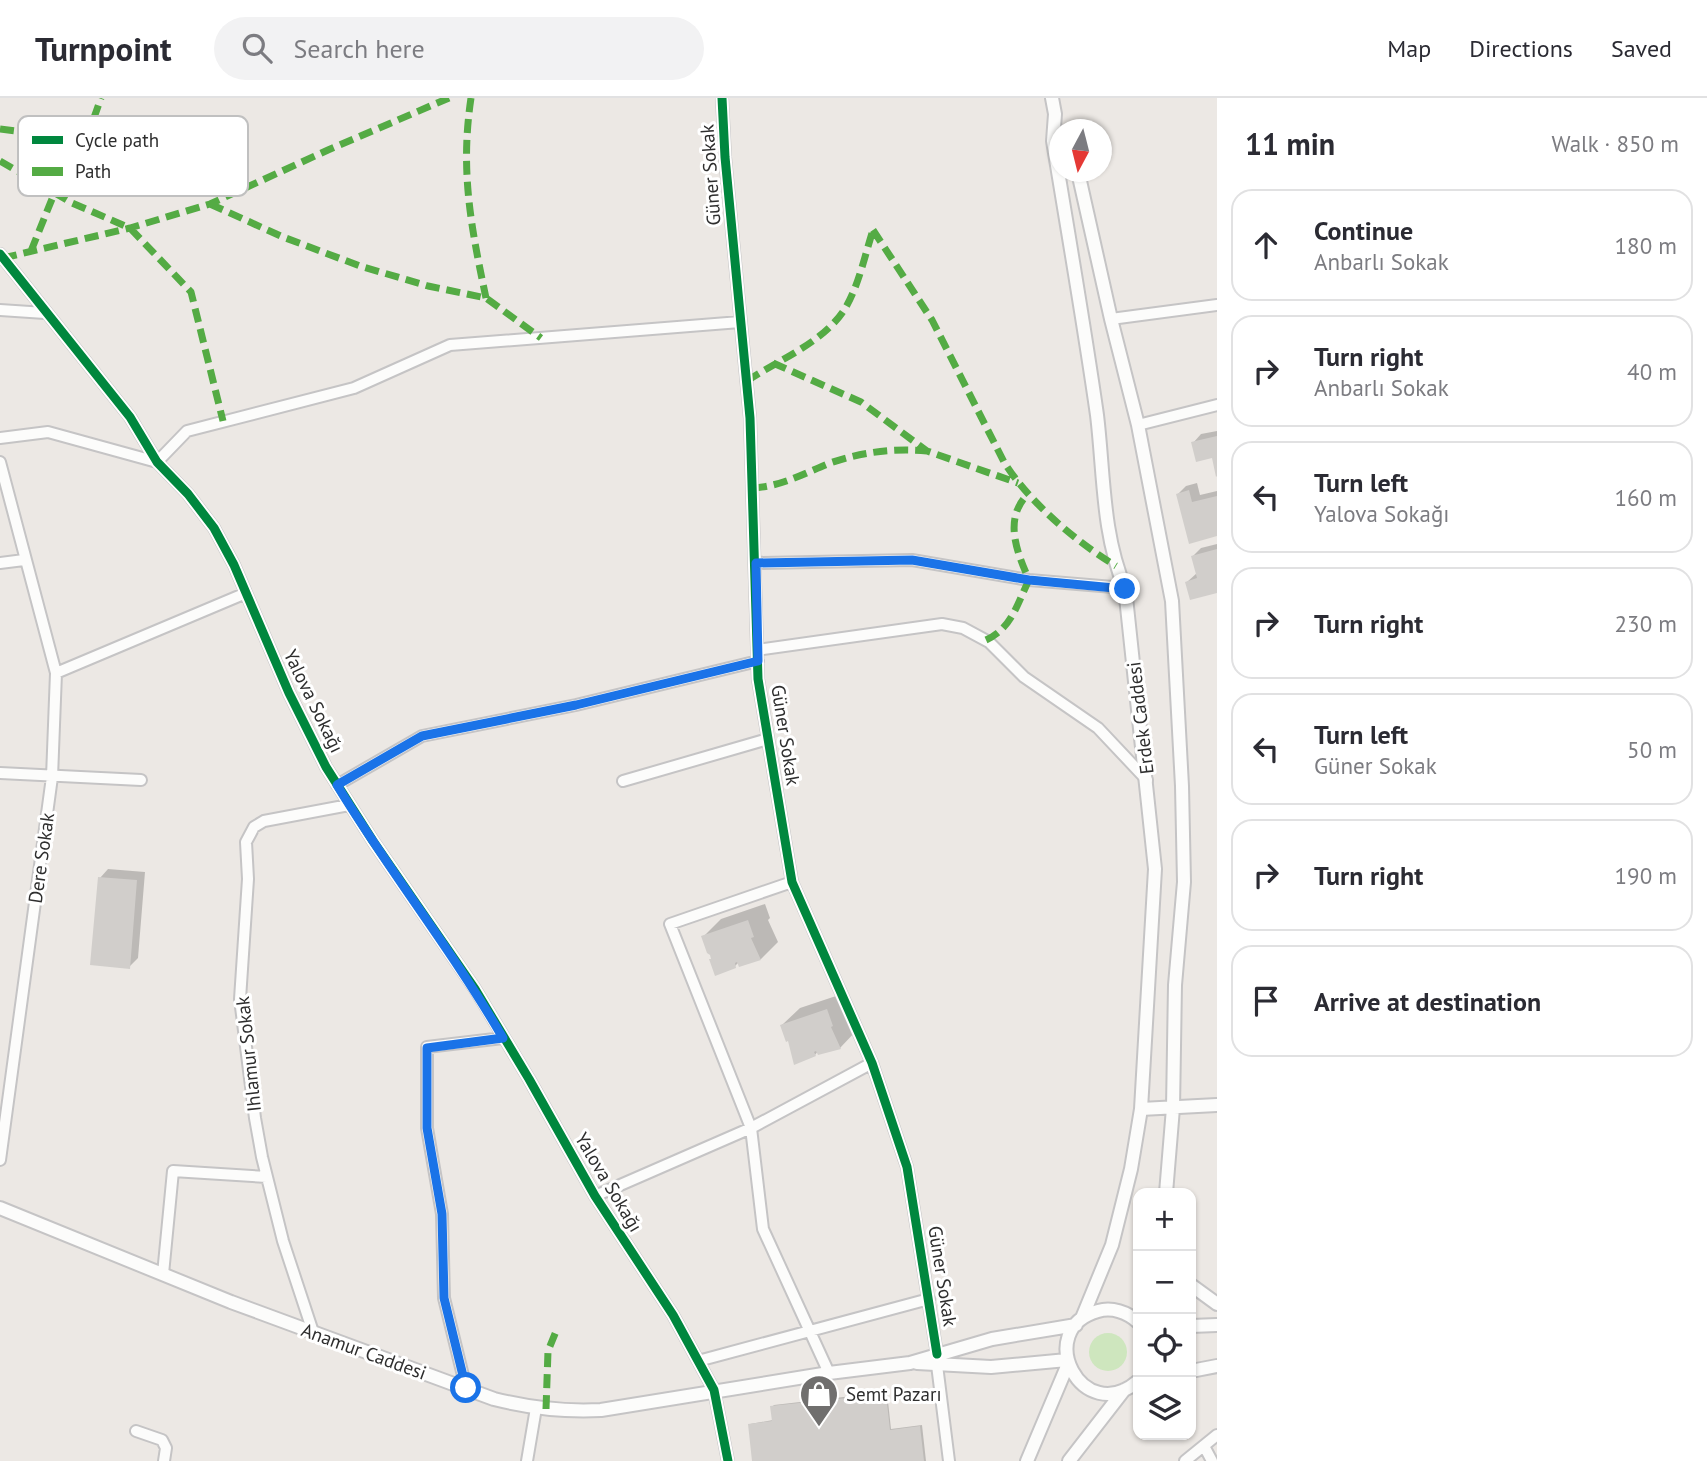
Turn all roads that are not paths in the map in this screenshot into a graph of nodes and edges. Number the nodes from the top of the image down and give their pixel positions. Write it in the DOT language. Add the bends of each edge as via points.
graph roads {
  1 [pos="722,98"];
  2 [pos="1052,98"];
  3 [pos="1055,114"];
  4 [pos="1058,119"];
  5 [pos="1080,182"];
  6 [pos="0,254"];
  7 [pos="1217,305"];
  8 [pos="0,310"];
  9 [pos="45,313"];
  10 [pos="1111,319"];
  11 [pos="740,321"];
  12 [pos="1217,405"];
  13 [pos="1138,425"];
  14 [pos="0,438"];
  15 [pos="0,462"];
  16 [pos="157,462"];
  17 [pos="24,560"];
  18 [pos="0,563"];
  19 [pos="756,563"];
  20 [pos="1125,589"];
  21 [pos="246,593"];
  22 [pos="757,656"];
  23 [pos="56,673"];
  24 [pos="768,739"];
  25 [pos="0,773"];
  26 [pos="52,777"];
  27 [pos="141,780"];
  28 [pos="624,780"];
  29 [pos="1147,780"];
  30 [pos="337,785"];
  31 [pos="349,805"];
  32 [pos="792,882"];
  33 [pos="503,1038"];
  34 [pos="872,1063"];
  35 [pos="1217,1105"];
  36 [pos="1174,1108"];
  37 [pos="1141,1109"];
  38 [pos="751,1128"];
  39 [pos="0,1160"];
  40 [pos="267,1177"];
  41 [pos="1166,1188"];
  42 [pos="595,1196"];
  43 [pos="0,1208"];
  44 [pos="163,1274"];
  45 [pos="1196,1289"];
  46 [pos="929,1299"];
  47 [pos="1217,1304"];
  48 [pos="1133,1316"];
  49 [pos="1079,1322"];
  50 [pos="1217,1325"];
  51 [pos="1196,1326"];
  52 [pos="809,1329"];
  53 [pos="313,1332"];
  54 [pos="937,1360"];
  55 [pos="698,1361"];
  56 [pos="1068,1362"];
  57 [pos="1217,1366"];
  58 [pos="1196,1370"];
  59 [pos="829,1373"];
  60 [pos="1133,1384"];
  61 [pos="466,1388"];
  62 [pos="714,1390"];
  63 [pos="1124,1390"];
  64 [pos="536,1408"];
  65 [pos="136,1431"];
  66 [pos="1217,1435"];
  67 [pos="1204,1446"];
  68 [pos="164,1461"];
  69 [pos="527,1461"];
  70 [pos="728,1461"];
  71 [pos="949,1461"];
  72 [pos="1027,1461"];
  73 [pos="1069,1461"];
  74 [pos="1185,1461"];
  75 [pos="1212,1461"];
  1 -- 11 [label="street, Güner Sokak"];
  2 -- 3 [label="street, Erdek Caddesi"];
  3 -- 4 [label="street, Erdek Caddesi"];
  3 -- 20 [label="street, Erdek Caddesi" via="1053,141 1086,338 1106,512"];
  5 -- 10 [label="street, Erdek Caddesi"];
  6 -- 9 [label="street, Yalova Sokağı"];
  7 -- 10 [label="street"];
  8 -- 9 [label="street"];
  9 -- 16 [label="street, Yalova Sokağı" via="130,417"];
  10 -- 13 [label="street, Erdek Caddesi"];
  11 -- 16 [label="street" via="450,345 354,388 187,430"];
  11 -- 19 [label="street, Güner Sokak" via="750,418"];
  12 -- 13 [label="street"];
  13 -- 36 [label="street, Erdek Caddesi" via="1172,601 1178,700 1184,882 1175,985"];
  14 -- 16 [label="street" via="48,432"];
  15 -- 17 [label="street, Dere Sokak"];
  16 -- 21 [label="street, Yalova Sokağı" via="214,528"];
  17 -- 18 [label="street"];
  17 -- 23 [label="street, Dere Sokak"];
  19 -- 20 [label="street" via="912,560 1029,580"];
  19 -- 22 [label="street, Güner Sokak"];
  20 -- 29 [label="street, Erdek Caddesi"];
  21 -- 23 [label="street"];
  21 -- 30 [label="street, Yalova Sokağı" via="289,693"];
  22 -- 24 [label="street, Güner Sokak"];
  22 -- 29 [label="street" via="942,624 962,628 989,642 1024,677 1098,728"];
  22 -- 30 [label="street" via="576,705 422,736"];
  23 -- 26 [label="street, Dere Sokak"];
  24 -- 28 [label="street"];
  24 -- 32 [label="street, Güner Sokak"];
  25 -- 26 [label="street"];
  26 -- 27 [label="street"];
  26 -- 39 [label="street, Dere Sokak"];
  29 -- 37 [label="street, Erdek Caddesi" via="1155,869"];
  30 -- 31 [label="street, Yalova Sokağı"];
  31 -- 33 [label="street, Yalova Sokağı" via="475,989"];
  31 -- 40 [label="street, Ihlamur Sokak" via="264,821 248,836 240,999 254,1118"];
  32 -- 34 [label="street, Güner Sokak"];
  32 -- 38 [label="street" via="670,924"];
  33 -- 42 [label="street, Yalova Sokağı"];
  33 -- 61 [label="street" via="427,1048 427,1128 442,1214 444,1298"];
  34 -- 38 [label="street"];
  34 -- 46 [label="street, Güner Sokak" via="907,1167"];
  35 -- 36 [label="street"];
  36 -- 37 [label="street"];
  36 -- 41 [label="street, Erdek Caddesi"];
  37 -- 49 [label="street, Erdek Caddesi" via="1112,1245"];
  38 -- 42 [label="street"];
  38 -- 52 [label="street" via="763,1229"];
  40 -- 44 [label="street" via="173,1171"];
  40 -- 53 [label="street, Ihlamur Sokak"];
  42 -- 55 [label="street, Yalova Sokağı"];
  43 -- 44 [label="street, Anamur Caddesi"];
  44 -- 53 [label="street, Anamur Caddesi"];
  45 -- 47 [label="street"];
  46 -- 52 [label="street"];
  46 -- 54 [label="street, Güner Sokak"];
  48 -- 49 [label="street" via="1096,1311"];
  49 -- 54 [label="street" via="1001,1337"];
  49 -- 56 [label="street, Erdek Caddesi" via="1067,1341"];
  50 -- 51 [label="street"];
  52 -- 55 [label="street"];
  52 -- 59 [label="street"];
  53 -- 61 [label="street, Anamur Caddesi"];
  54 -- 56 [label="street, Anamur Caddesi" via="1016,1366"];
  54 -- 59 [label="street, Anamur Caddesi"];
  54 -- 71 [label="street, Güner Sokak"];
  55 -- 62 [label="street, Yalova Sokağı"];
  56 -- 63 [label="street" via="1074,1377 1088,1388 1106,1393"];
  56 -- 72 [label="street"];
  57 -- 58 [label="street"];
  59 -- 62 [label="street, Anamur Caddesi"];
  60 -- 63 [label="street"];
  61 -- 64 [label="street, Anamur Caddesi"];
  62 -- 64 [label="street, Anamur Caddesi" via="601,1410"];
  62 -- 70 [label="street, Yalova Sokağı"];
  63 -- 73 [label="street"];
  64 -- 69 [label="street"];
  65 -- 68 [label="street" via="162,1440"];
  66 -- 67 [label="street"];
  67 -- 74 [label="street"];
  67 -- 75 [label="street"];
}
